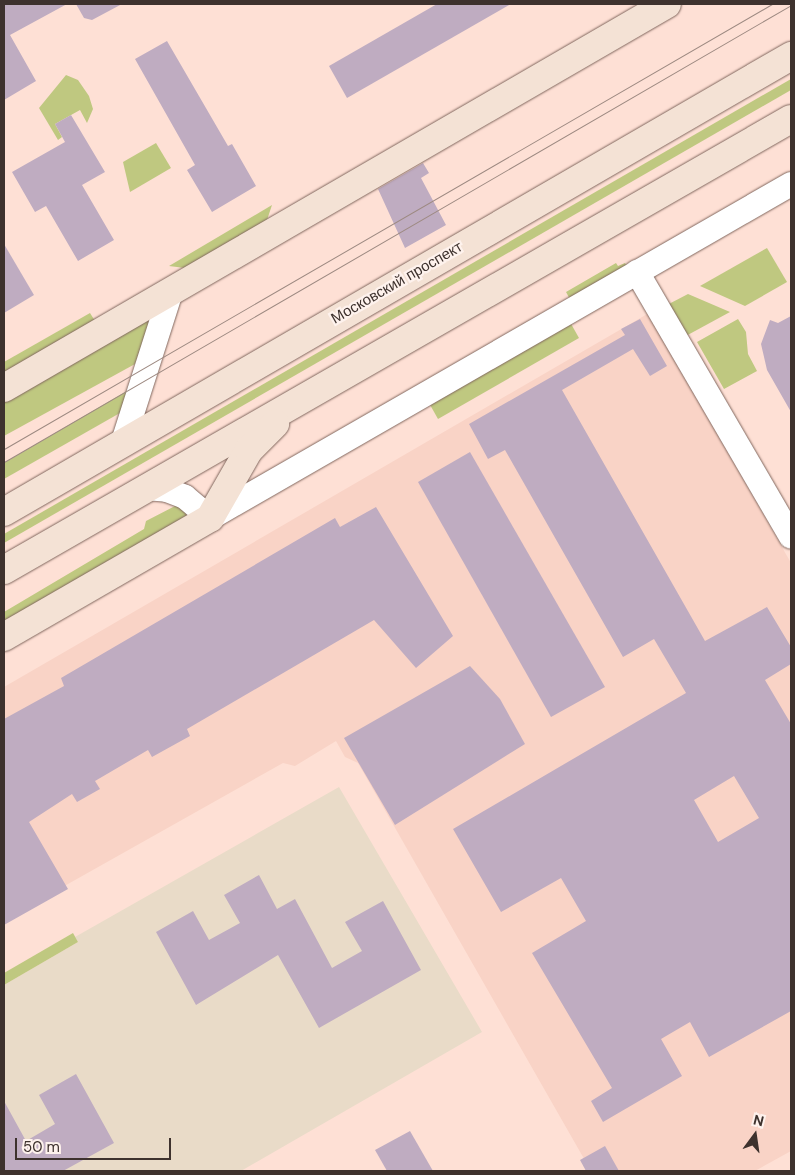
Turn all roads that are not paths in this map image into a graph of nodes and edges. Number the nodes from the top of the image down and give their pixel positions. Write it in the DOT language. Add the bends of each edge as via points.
graph roads {
  1 [pos="667,4"];
  2 [pos="791,56"];
  3 [pos="791,119"];
  4 [pos="791,184"];
  5 [pos="637,272"];
  6 [pos="172,292"];
  7 [pos="4,388"];
  8 [pos="308,393"];
  9 [pos="123,442"];
  10 [pos="146,488"];
  11 [pos="4,512"];
  12 [pos="210,518"];
  13 [pos="791,537"];
  14 [pos="4,570"];
  15 [pos="4,638"];
  1 -- 6 [label="main road"];
  2 -- 9 [label="main road, Московский проспект"];
  3 -- 8 [label="main road"];
  4 -- 5 [label="street"];
  5 -- 12 [label="street"];
  5 -- 13 [label="street"];
  6 -- 7 [label="main road"];
  6 -- 9 [label="street"];
  8 -- 10 [label="main road"];
  8 -- 12 [label="main road" via="249,450"];
  9 -- 11 [label="main road, Московский проспект"];
  10 -- 12 [label="street" via="167,490 185,497"];
  10 -- 14 [label="main road"];
  12 -- 15 [label="main road"];
}
